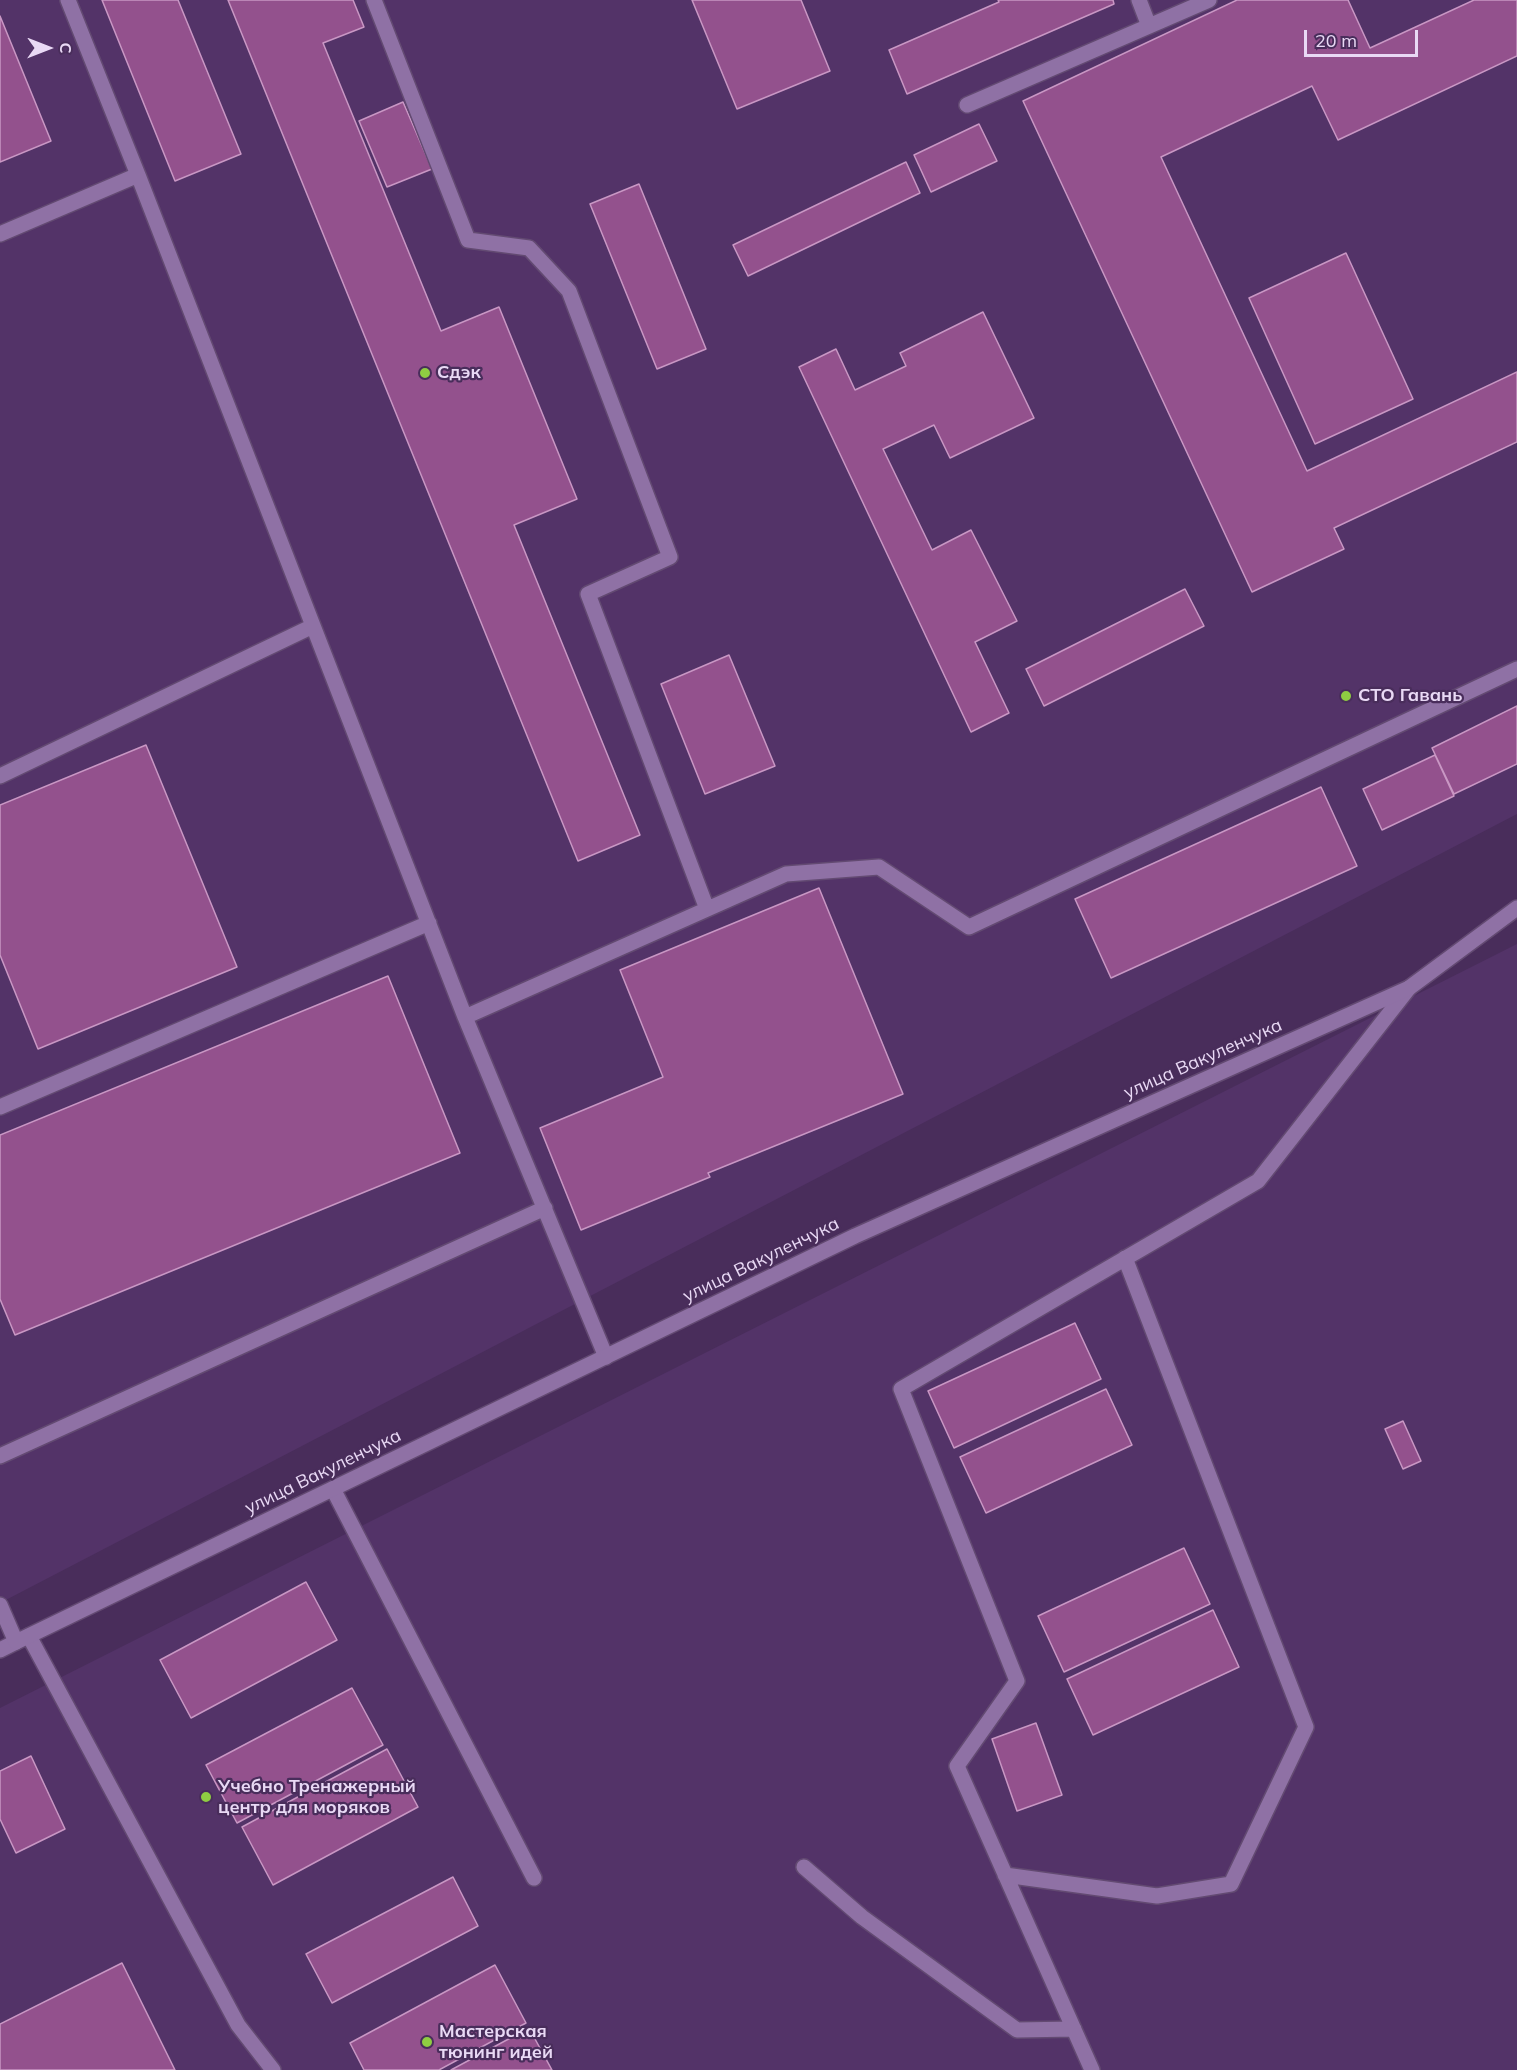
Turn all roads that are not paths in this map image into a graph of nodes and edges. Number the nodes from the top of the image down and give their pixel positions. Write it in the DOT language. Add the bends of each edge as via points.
graph roads {
  1 [pos="68,0"];
  2 [pos="374,0"];
  3 [pos="1139,0"];
  4 [pos="1209,0"];
  5 [pos="1149,26"];
  6 [pos="967,105"];
  7 [pos="138,176"];
  8 [pos="0,234"];
  9 [pos="313,626"];
  10 [pos="1517,669"];
  11 [pos="0,776"];
  12 [pos="1517,908"];
  13 [pos="707,909"];
  14 [pos="429,923"];
  15 [pos="1410,988"];
  16 [pos="465,1017"];
  17 [pos="0,1107"];
  18 [pos="545,1208"];
  19 [pos="1125,1258"];
  20 [pos="606,1357"];
  21 [pos="0,1456"];
  22 [pos="333,1489"];
  23 [pos="0,1605"];
  24 [pos="22,1639"];
  25 [pos="0,1650"];
  26 [pos="804,1867"];
  27 [pos="1005,1875"];
  28 [pos="534,1878"];
  29 [pos="1074,2029"];
  30 [pos="273,2070"];
  31 [pos="1092,2070"];
  1 -- 7 [label="street"];
  2 -- 13 [label="street" via="468,240 530,248 569,291 670,557 588,594"];
  3 -- 5 [label="street"];
  4 -- 5 [label="street"];
  5 -- 6 [label="street"];
  7 -- 8 [label="street"];
  7 -- 9 [label="street"];
  9 -- 11 [label="street"];
  9 -- 14 [label="street"];
  10 -- 13 [label="street" via="969,927 879,867 786,874"];
  12 -- 15 [label="street, улица Вакуленчука"];
  13 -- 16 [label="street"];
  14 -- 16 [label="street"];
  14 -- 17 [label="street"];
  15 -- 19 [label="street" via="1258,1180"];
  15 -- 20 [label="street, улица Вакуленчука" via="855,1236"];
  16 -- 18 [label="street"];
  18 -- 20 [label="street"];
  18 -- 21 [label="street"];
  19 -- 27 [label="street" via="901,1389 1017,1681 957,1766"];
  19 -- 27 [label="street" via="1306,1727 1231,1884 1157,1896"];
  20 -- 22 [label="street, улица Вакуленчука"];
  22 -- 24 [label="street, улица Вакуленчука"];
  22 -- 28 [label="street"];
  23 -- 24 [label="street"];
  24 -- 25 [label="street, улица Вакуленчука"];
  24 -- 30 [label="street" via="238,2025"];
  26 -- 29 [label="street" via="862,1917 1017,2030"];
  27 -- 29 [label="street"];
  29 -- 31 [label="street"];
}
